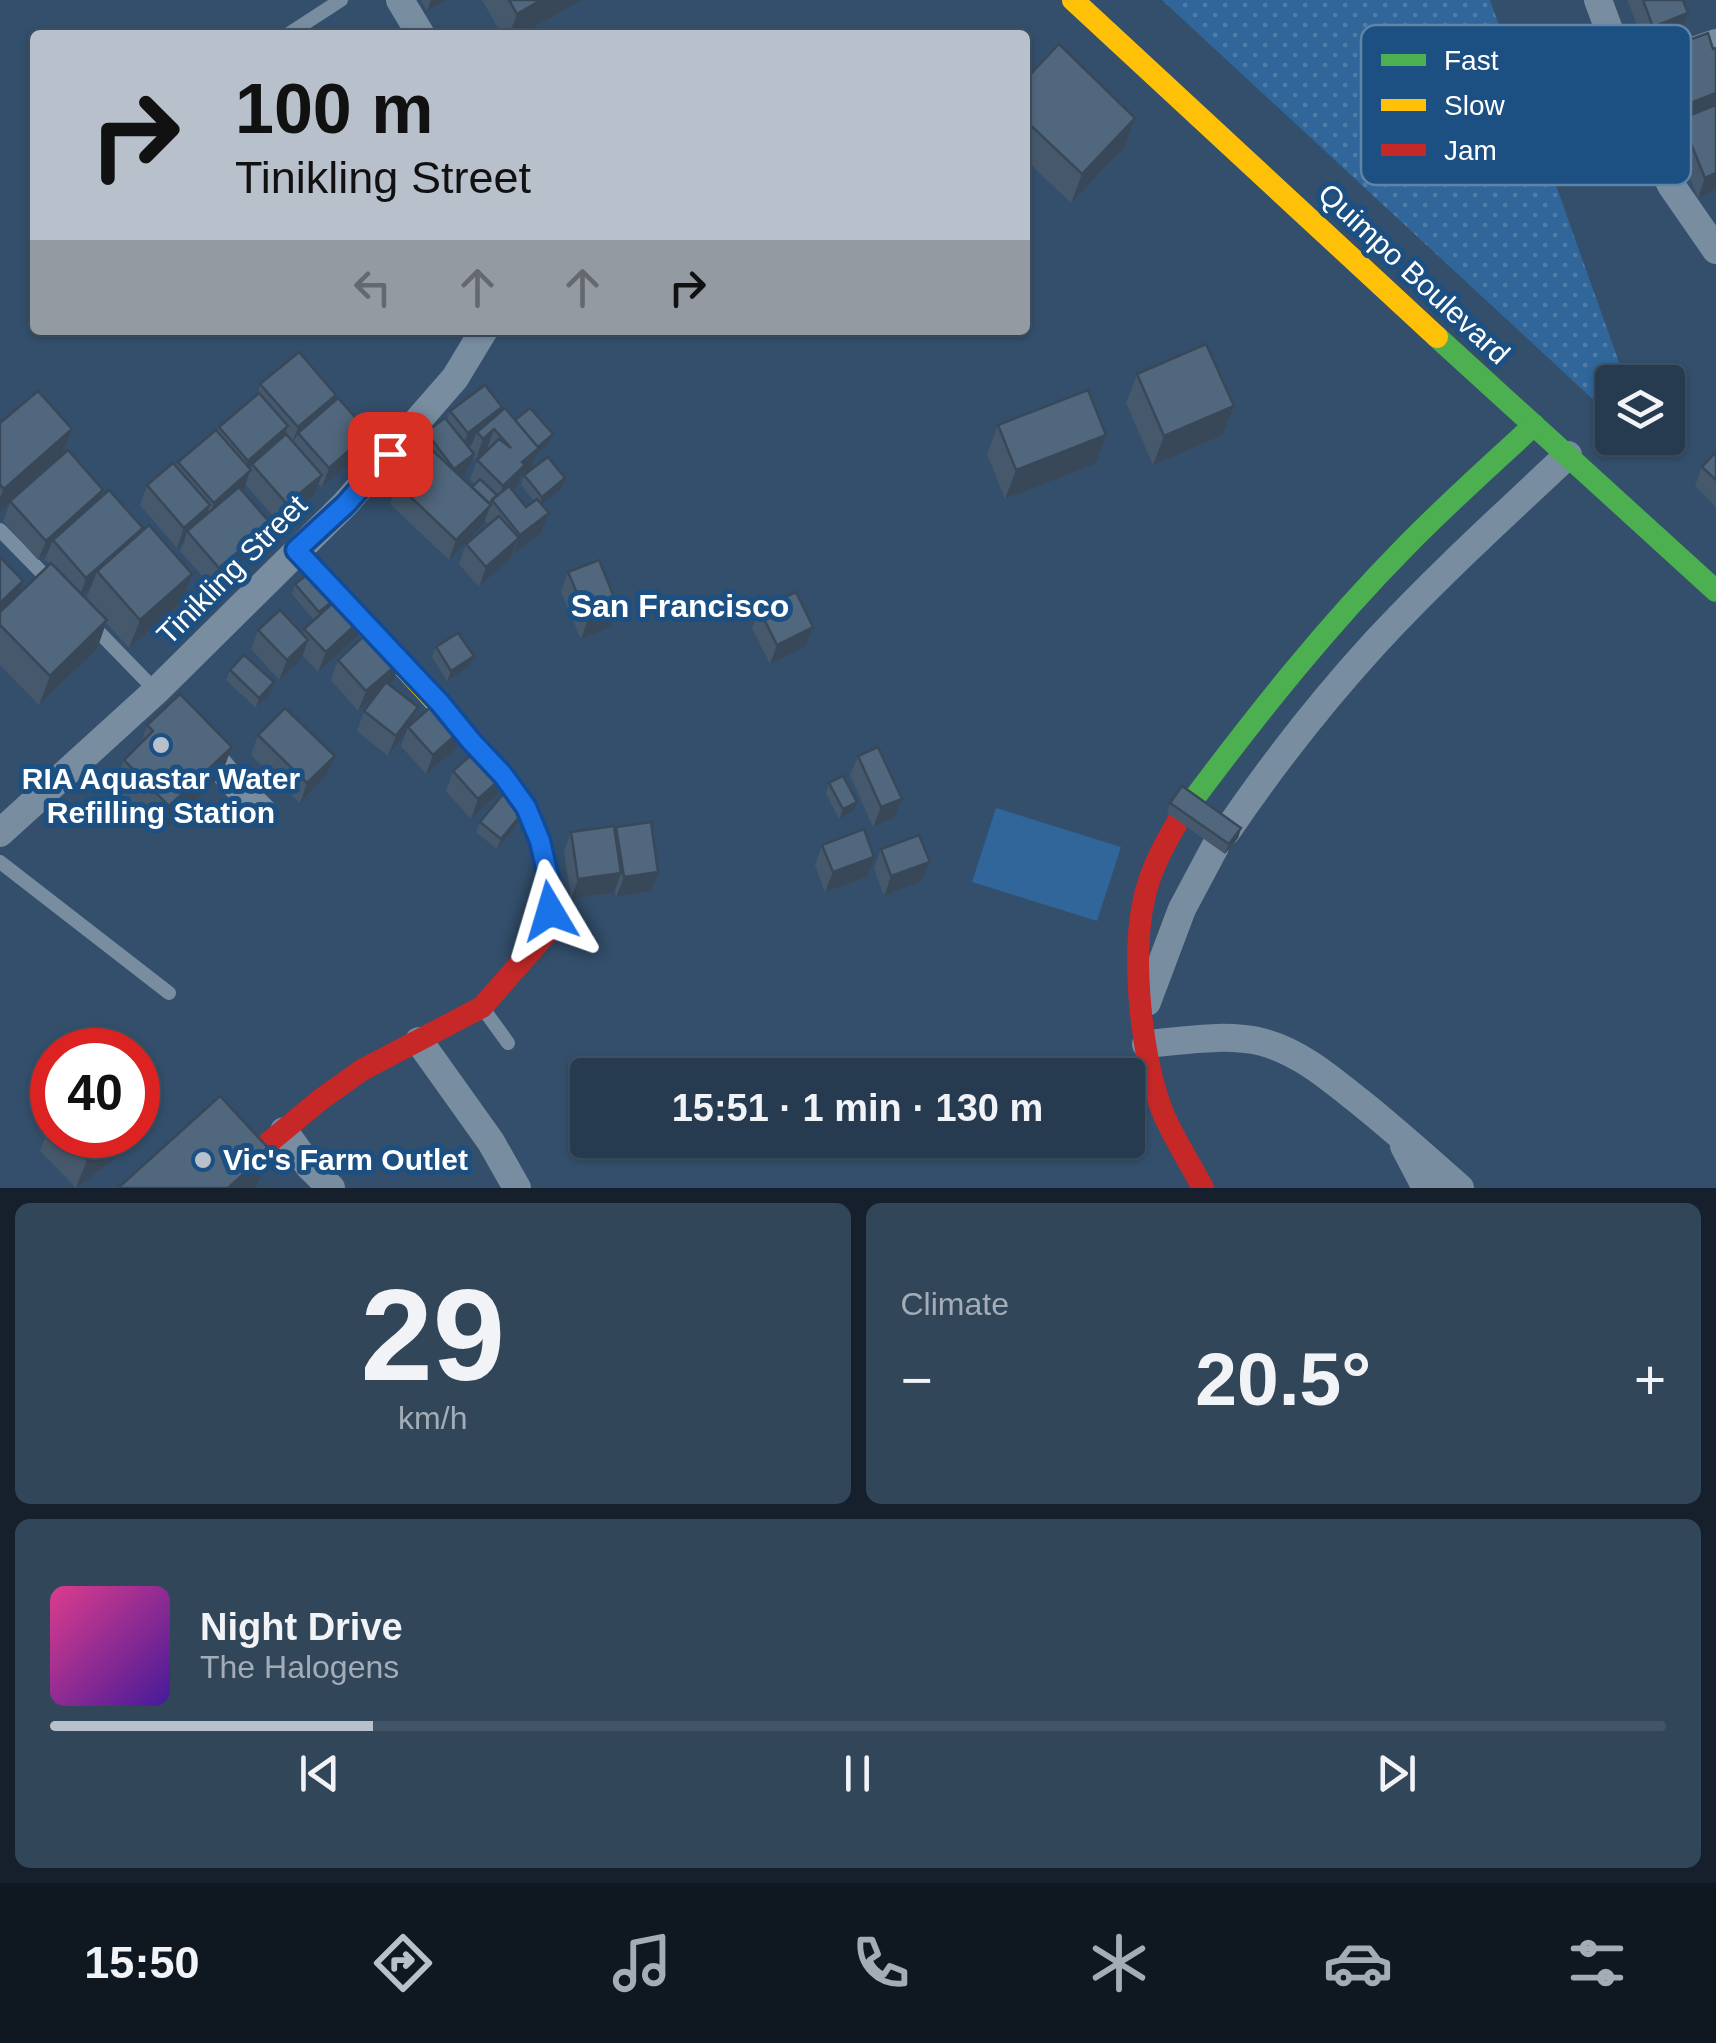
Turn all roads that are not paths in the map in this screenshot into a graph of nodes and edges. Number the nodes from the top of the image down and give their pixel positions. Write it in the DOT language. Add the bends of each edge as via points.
graph roads {
  1 [pos="341,0"];
  2 [pos="400,0"];
  3 [pos="1073,0"];
  4 [pos="1598,0"];
  5 [pos="1607,25"];
  6 [pos="294,30"];
  7 [pos="418,30"];
  8 [pos="1716,43"];
  9 [pos="1691,52"];
  10 [pos="1671,185"];
  11 [pos="1707,224"];
  12 [pos="1716,250"];
  13 [pos="481,335"];
  14 [pos="1534,425"];
  15 [pos="1568,455"];
  16 [pos="0,530"];
  17 [pos="296,550"];
  18 [pos="1716,590"];
  19 [pos="65,597"];
  20 [pos="78,611"];
  21 [pos="169,707"];
  22 [pos="1218,766"];
  23 [pos="1254,792"];
  24 [pos="262,811"];
  25 [pos="0,832"];
  26 [pos="0,862"];
  27 [pos="168,992"];
  28 [pos="482,1007"];
  29 [pos="1144,1013"];
  30 [pos="419,1041"];
  31 [pos="508,1043"];
  32 [pos="1146,1044"];
  33 [pos="284,1131"];
  34 [pos="1397,1132"];
  35 [pos="255,1154"];
  36 [pos="331,1188"];
  37 [pos="516,1188"];
  38 [pos="1202,1188"];
  39 [pos="1426,1188"];
  40 [pos="1460,1188"];
  1 -- 6 [label="lane"];
  2 -- 7 [label="street"];
  3 -- 14 [label="street, Quimpo Boulevard"];
  4 -- 5 [label="street"];
  8 -- 9 [label="street"];
  10 -- 11 [label="street"];
  11 -- 12 [label="street"];
  13 -- 17 [label="street, Tinikling Street" via="456,378 346,504"];
  14 -- 15 [label="street, Quimpo Boulevard"];
  14 -- 22 [label="street" via="1392,560"];
  15 -- 18 [label="street, Quimpo Boulevard"];
  15 -- 23 [label="street" via="1372,646"];
  16 -- 19 [label="lane"];
  17 -- 21 [label="street, Tinikling Street"];
  17 -- 28 [label="street" via="503,775 540,841 550,885 546,934"];
  20 -- 21 [label="lane"];
  21 -- 24 [label="street"];
  21 -- 25 [label="street, Tinikling Street"];
  22 -- 23 [label="street"];
  22 -- 29 [label="street" via="1162,850 1144,901"];
  23 -- 29 [label="street" via="1182,910"];
  26 -- 27 [label="lane"];
  28 -- 30 [label="street"];
  28 -- 31 [label="lane"];
  29 -- 32 [label="street"];
  30 -- 33 [label="street" via="362,1070"];
  30 -- 37 [label="street"];
  32 -- 34 [label="street" via="1262,1042 1322,1071"];
  32 -- 38 [label="street" via="1164,1114"];
  33 -- 35 [label="street"];
  33 -- 36 [label="street"];
  34 -- 39 [label="street"];
  34 -- 40 [label="street"];
}
